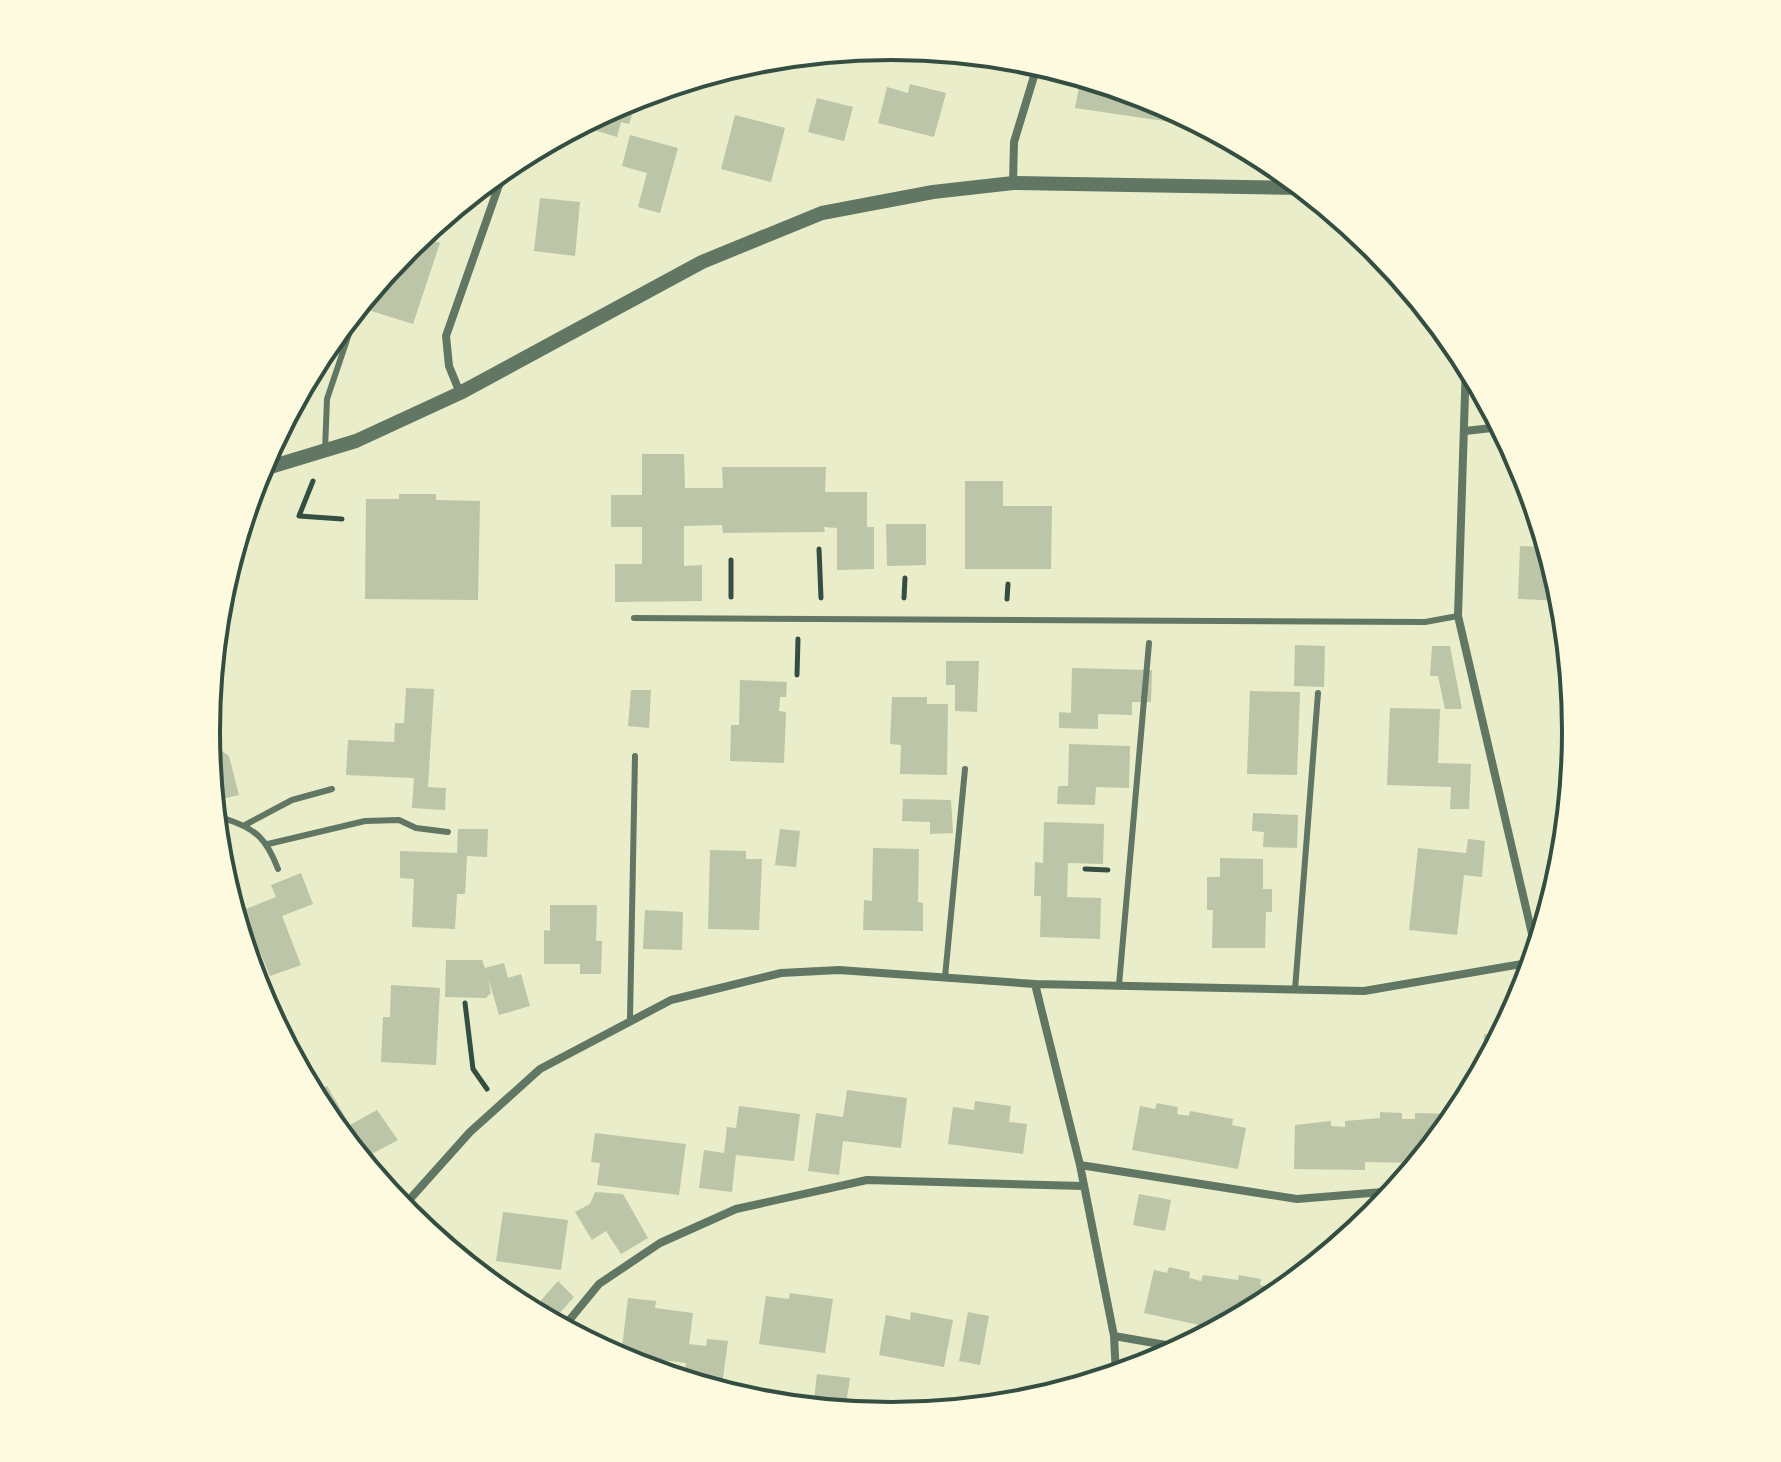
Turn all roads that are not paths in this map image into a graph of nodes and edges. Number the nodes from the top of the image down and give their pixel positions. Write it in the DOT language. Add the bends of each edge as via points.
graph roads {
  1 [pos="1034,76"];
  2 [pos="1013,183"];
  3 [pos="498,187"];
  4 [pos="1283,188"];
  5 [pos="348,337"];
  6 [pos="1466,386"];
  7 [pos="460,393"];
  8 [pos="1489,428"];
  9 [pos="1465,431"];
  10 [pos="325,450"];
  11 [pos="275,465"];
  12 [pos="1458,616"];
  13 [pos="634,618"];
  14 [pos="1149,643"];
  15 [pos="1318,693"];
  16 [pos="635,756"];
  17 [pos="965,769"];
  18 [pos="332,789"];
  19 [pos="225,820"];
  20 [pos="245,825"];
  21 [pos="448,832"];
  22 [pos="268,844"];
  23 [pos="278,869"];
  24 [pos="1531,930"];
  25 [pos="1519,964"];
  26 [pos="945,977"];
  27 [pos="1035,984"];
  28 [pos="1119,985"];
  29 [pos="1295,990"];
  30 [pos="630,1019"];
  31 [pos="1080,1165"];
  32 [pos="1083,1186"];
  33 [pos="1377,1192"];
  34 [pos="410,1199"];
  35 [pos="570,1320"];
  36 [pos="1114,1336"];
  37 [pos="1162,1344"];
  38 [pos="1115,1363"];
  1 -- 2 [label="street" via="1014,142"];
  2 -- 4 [label="street"];
  2 -- 7 [label="street" via="822,213 702,262"];
  3 -- 7 [label="street" via="446,336 449,366"];
  5 -- 10 [label="lane" via="327,399"];
  6 -- 9 [label="street"];
  7 -- 10 [label="street"];
  8 -- 9 [label="street"];
  9 -- 12 [label="street"];
  10 -- 11 [label="street"];
  12 -- 13 [label="lane" via="1425,622"];
  12 -- 24 [label="street"];
  14 -- 28 [label="lane"];
  15 -- 29 [label="lane"];
  16 -- 30 [label="lane"];
  17 -- 26 [label="lane"];
  18 -- 20 [label="lane" via="292,800"];
  19 -- 20 [label="lane"];
  20 -- 22 [label="lane"];
  21 -- 22 [label="lane" via="399,820 365,821"];
  22 -- 23 [label="lane"];
  25 -- 29 [label="street" via="1364,991"];
  26 -- 27 [label="street"];
  26 -- 30 [label="street" via="839,970 781,973 671,1000"];
  27 -- 28 [label="street"];
  27 -- 31 [label="street"];
  28 -- 29 [label="street"];
  30 -- 34 [label="street" via="540,1069 470,1132"];
  31 -- 32 [label="street"];
  31 -- 33 [label="street" via="1297,1199"];
  32 -- 35 [label="street" via="867,1180 736,1209 660,1243 599,1284"];
  32 -- 36 [label="street"];
  36 -- 37 [label="street"];
  36 -- 38 [label="street"];
}
